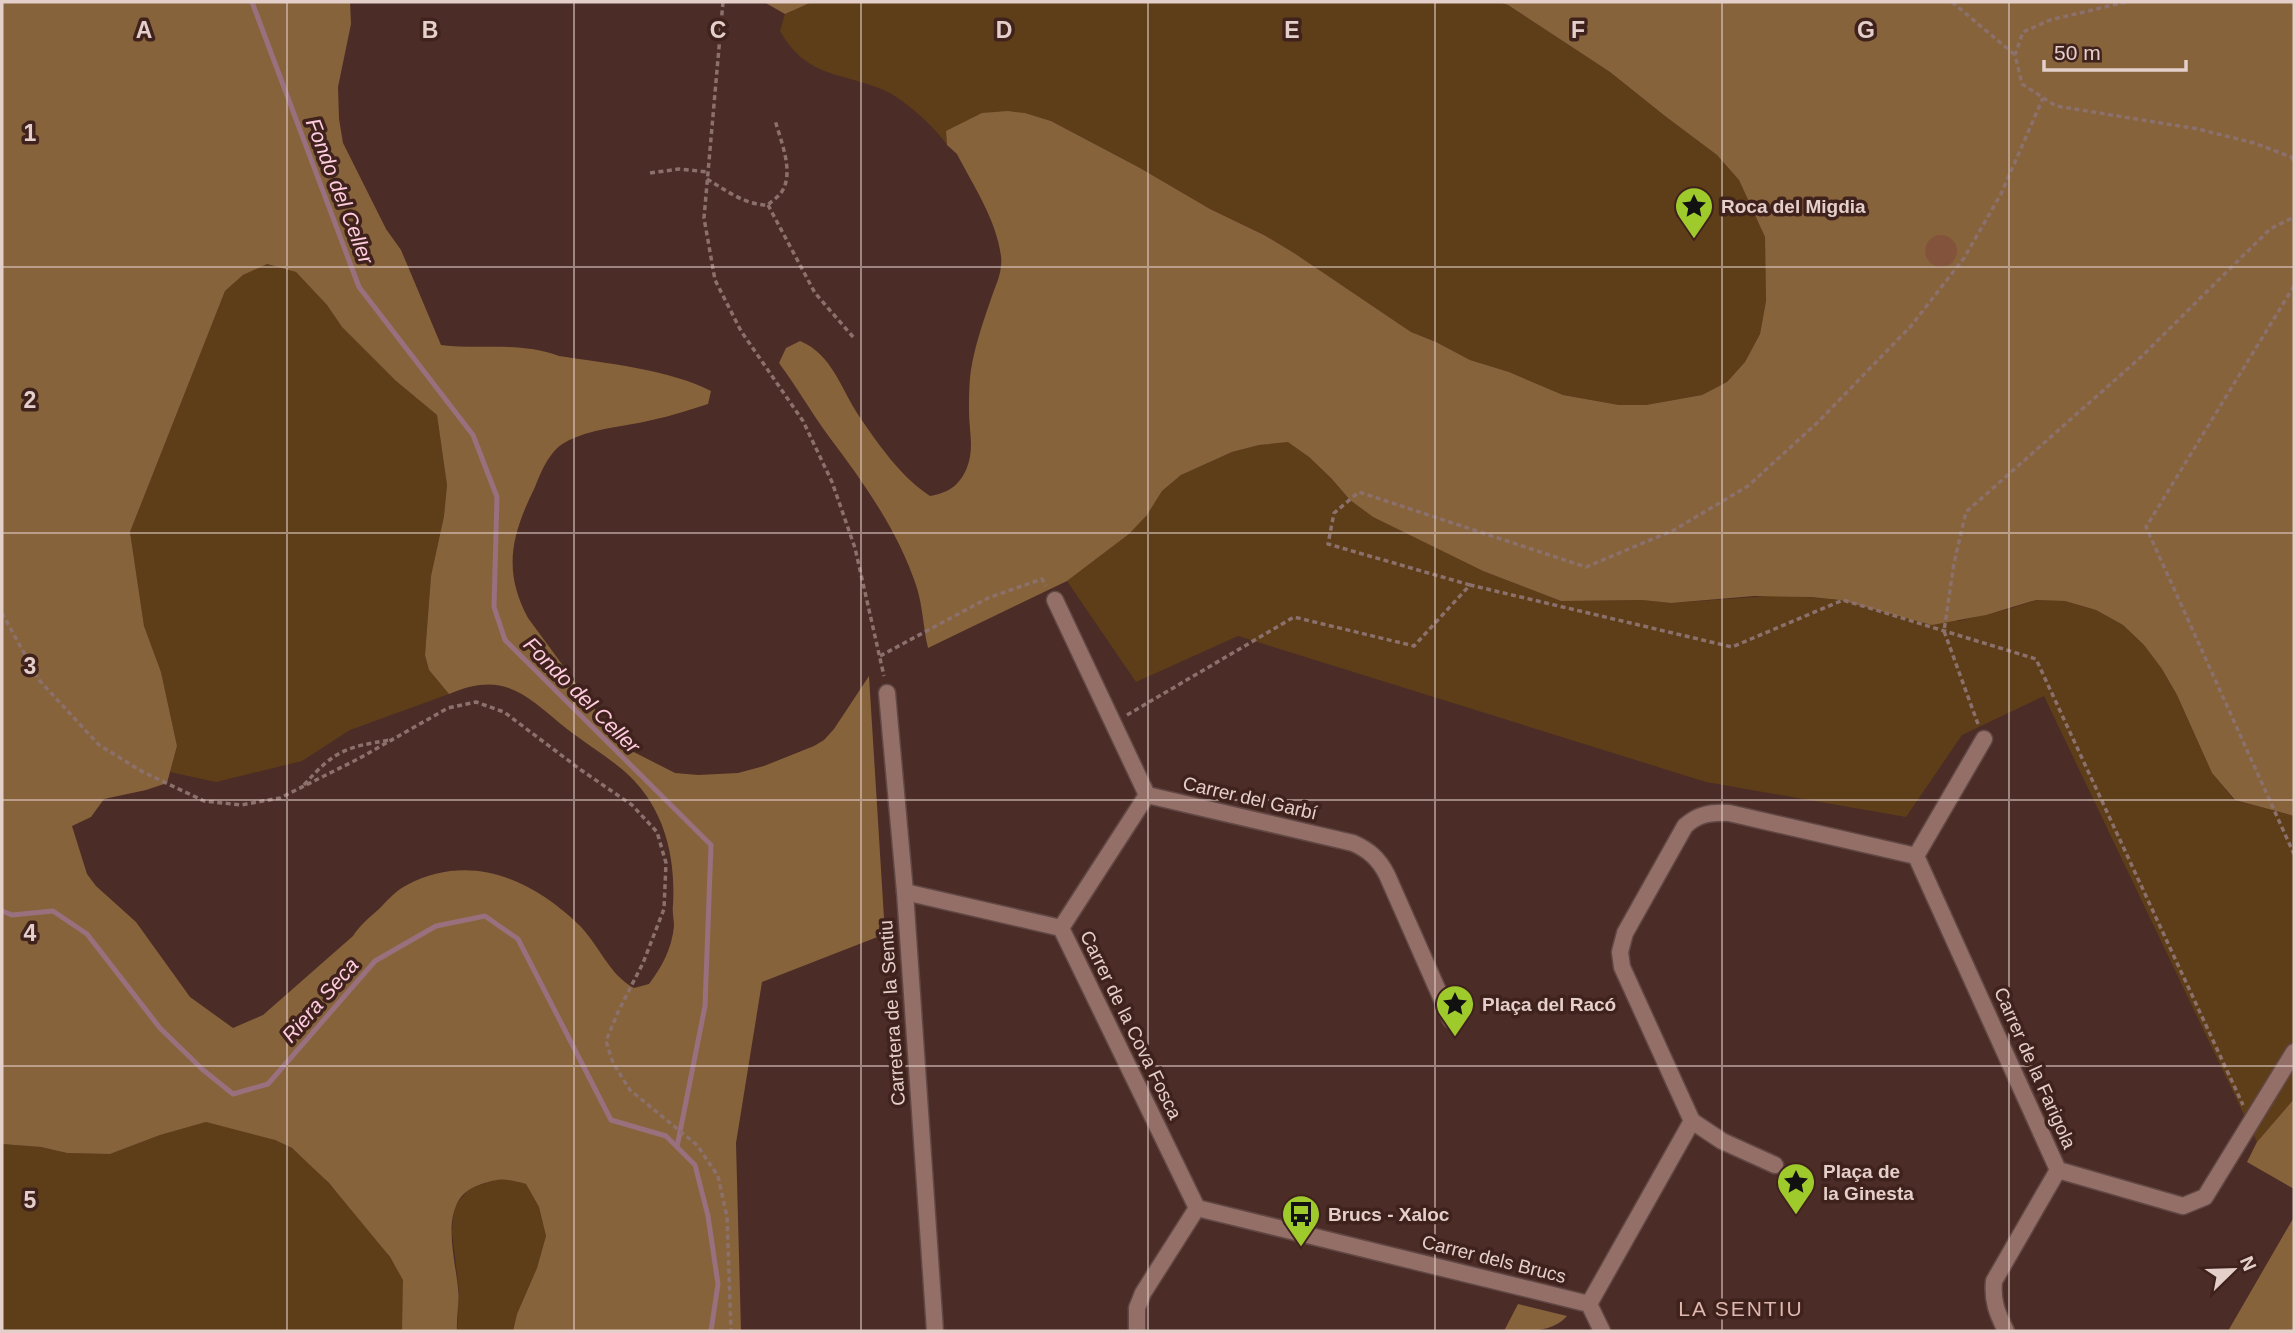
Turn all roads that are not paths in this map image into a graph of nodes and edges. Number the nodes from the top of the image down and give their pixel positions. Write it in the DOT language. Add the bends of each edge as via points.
graph roads {
  1 [pos="1055,600"];
  2 [pos="887,693"];
  3 [pos="1984,739"];
  4 [pos="1147,795"];
  5 [pos="1916,856"];
  6 [pos="905,892"];
  7 [pos="1061,928"];
  8 [pos="1451,1020"];
  9 [pos="2294,1052"];
  10 [pos="1692,1121"];
  11 [pos="1775,1165"];
  12 [pos="2058,1170"];
  13 [pos="1197,1208"];
  14 [pos="1589,1304"];
  15 [pos="935,1331"];
  16 [pos="1137,1331"];
  17 [pos="1602,1331"];
  18 [pos="2006,1331"];
  1 -- 4 [label="street"];
  2 -- 6 [label="street, Carretera de la Sentiu"];
  3 -- 5 [label="street"];
  4 -- 7 [label="street"];
  4 -- 8 [label="street, Carrer del Garbí" via="1353,843 1370,852 1387,875"];
  5 -- 10 [label="street" via="1729,813 1708,813 1685,826 1625,933 1620,952 1622,967"];
  5 -- 12 [label="street, Carrer de la Farigola"];
  6 -- 7 [label="street, Carrer de la Cova Fosca"];
  6 -- 15 [label="street, Carretera de la Sentiu"];
  7 -- 13 [label="street, Carrer de la Cova Fosca"];
  9 -- 12 [label="street" via="2205,1197 2183,1206"];
  10 -- 11 [label="street" via="1722,1141"];
  10 -- 14 [label="street"];
  12 -- 18 [label="street, Carrer de la Farigola" via="1994,1281 1995,1309"];
  13 -- 14 [label="street, Carrer dels Brucs"];
  13 -- 16 [label="street" via="1143,1293 1137,1308"];
  14 -- 17 [label="street"];
}
